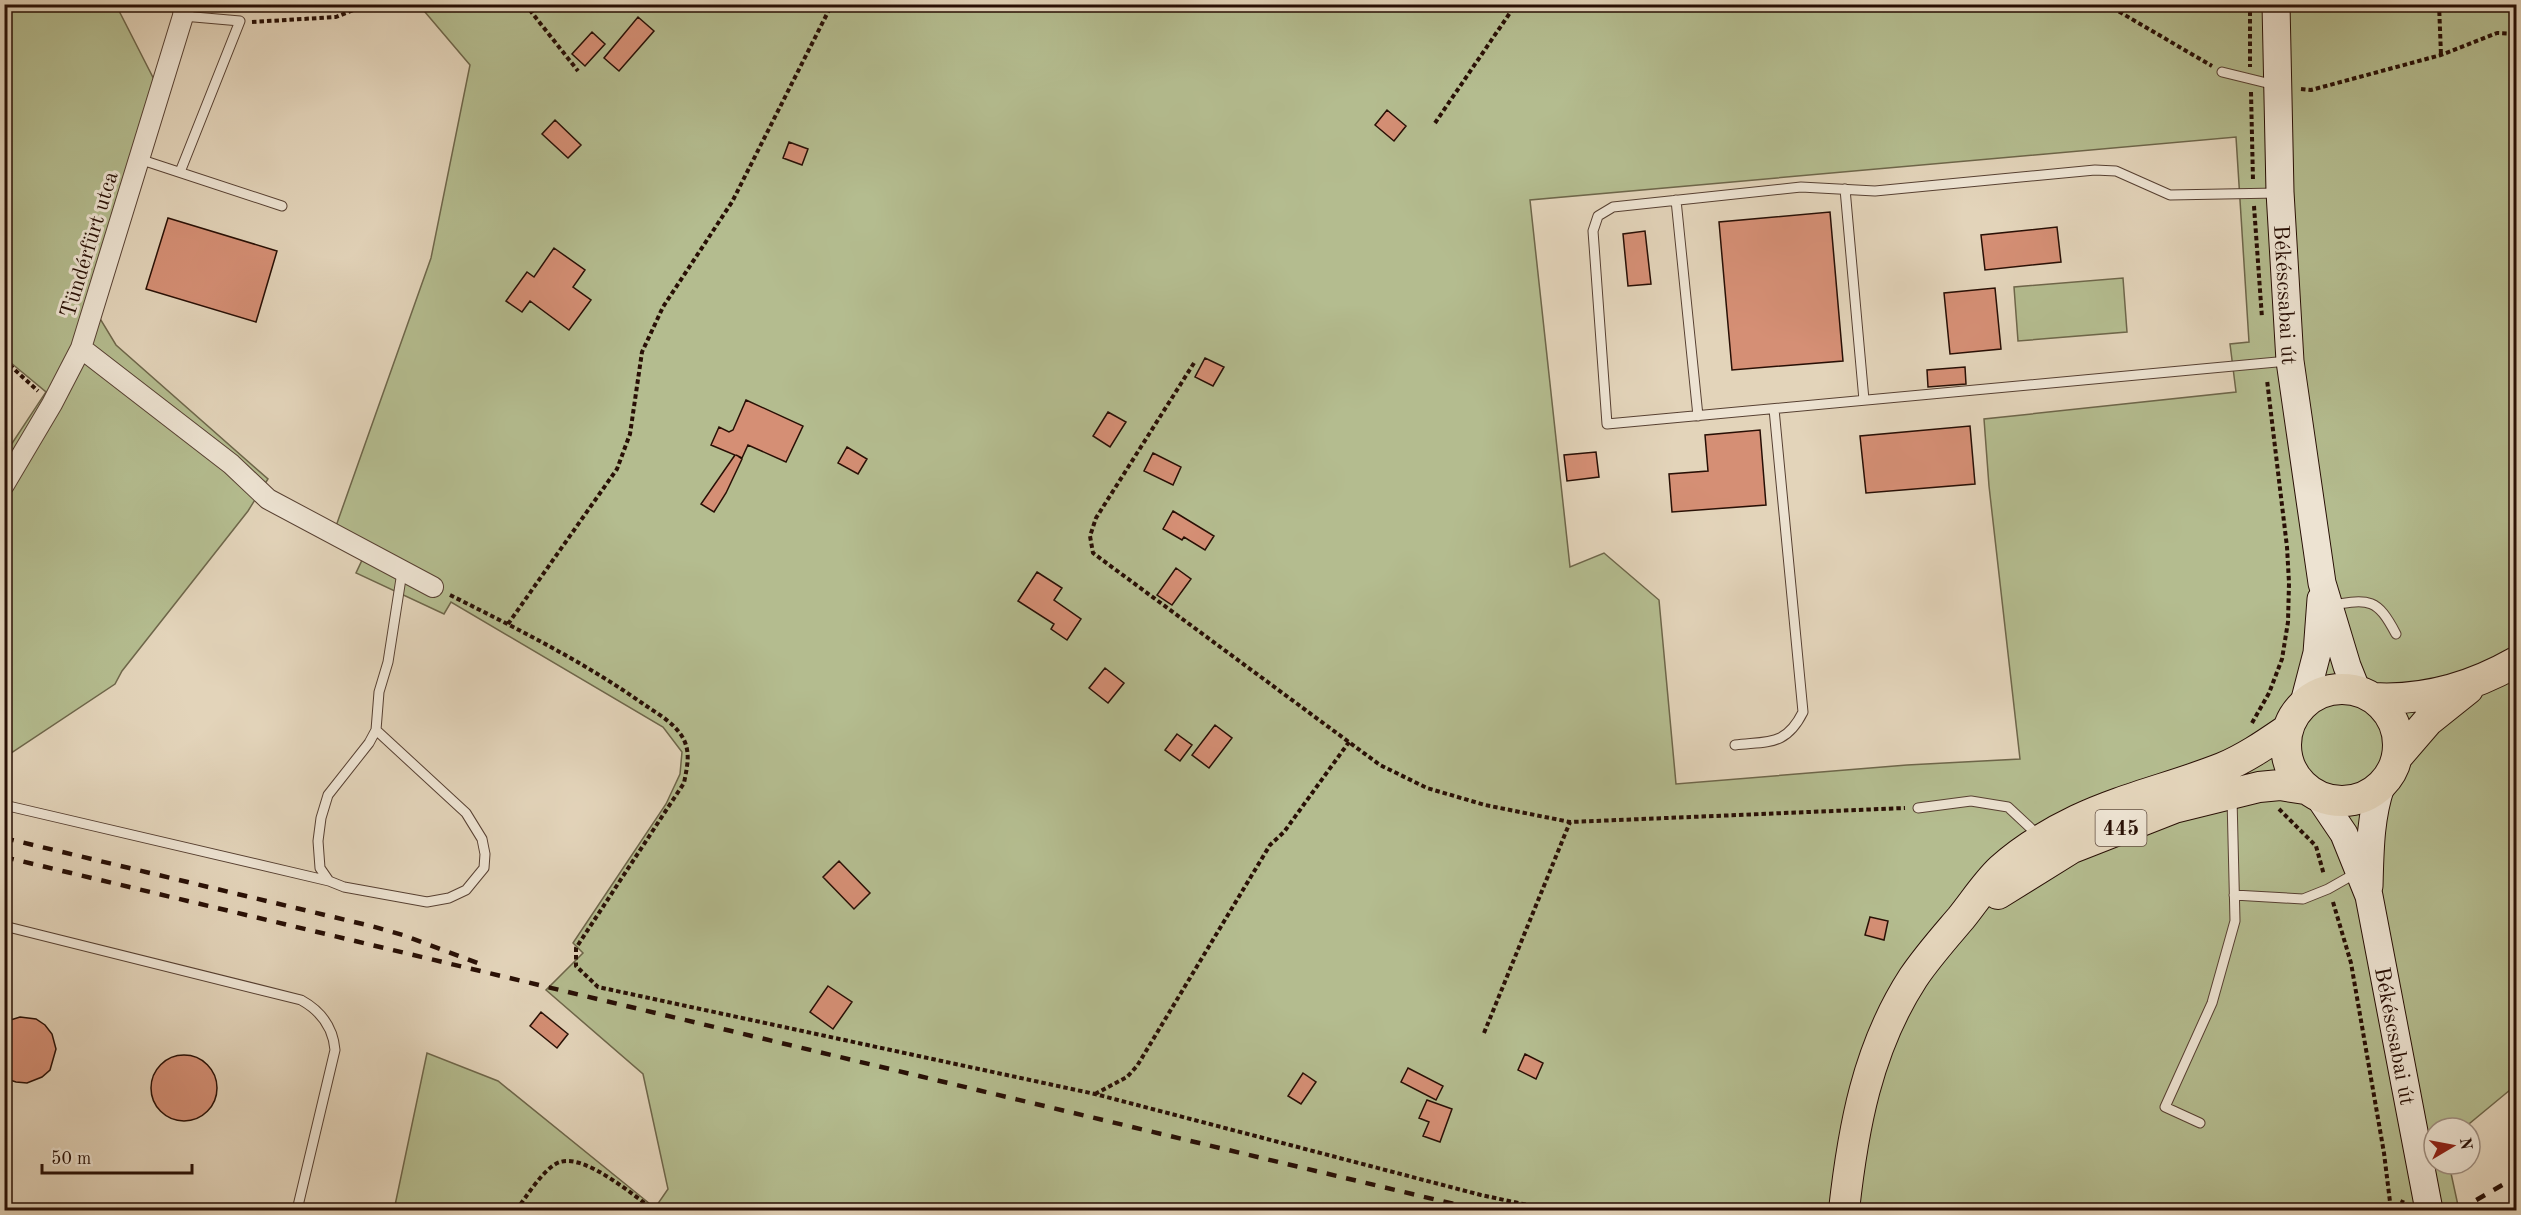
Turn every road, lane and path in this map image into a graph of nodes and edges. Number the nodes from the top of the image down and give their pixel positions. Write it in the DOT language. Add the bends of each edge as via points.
graph roads {
  1 [pos="368,4"];
  2 [pos="525,4"];
  3 [pos="832,4"];
  4 [pos="1516,4"];
  5 [pos="2106,4"];
  6 [pos="2276,4"];
  7 [pos="2439,4"];
  8 [pos="183,10"];
  9 [pos="240,21"];
  10 [pos="2517,34"];
  11 [pos="2441,55"];
  12 [pos="578,71"];
  13 [pos="2222,72"];
  14 [pos="2277,86"];
  15 [pos="1435,123"];
  16 [pos="139,159"];
  17 [pos="180,172"];
  18 [pos="1845,189"];
  19 [pos="2280,192"];
  20 [pos="1676,200"];
  21 [pos="282,206"];
  22 [pos="81,348"];
  23 [pos="4,360"];
  24 [pos="2290,361"];
  25 [pos="1194,363"];
  26 [pos="1864,400"];
  27 [pos="52,404"];
  28 [pos="1774,409"];
  29 [pos="1698,416"];
  30 [pos="4,485"];
  31 [pos="2287,546"];
  32 [pos="402,572"];
  33 [pos="433,587"];
  34 [pos="2325,594"];
  35 [pos="508,624"];
  36 [pos="2396,634"];
  37 [pos="2517,662"];
  38 [pos="2477,682"];
  39 [pos="2365,694"];
  40 [pos="2304,703"];
  41 [pos="2288,729"];
  42 [pos="376,730"];
  43 [pos="1349,742"];
  44 [pos="1735,745"];
  45 [pos="2252,753"];
  46 [pos="2397,757"];
  47 [pos="2381,786"];
  48 [pos="2245,790"];
  49 [pos="2312,793"];
  50 [pos="4,805"];
  51 [pos="1918,808"];
  52 [pos="1570,822"];
  53 [pos="2042,838"];
  54 [pos="329,881"];
  55 [pos="2364,884"];
  56 [pos="2328,889"];
  57 [pos="2234,895"];
  58 [pos="1956,923"];
  59 [pos="4,926"];
  60 [pos="1484,1033"];
  61 [pos="1095,1094"];
  62 [pos="2200,1123"];
  63 [pos="297,1210"];
  64 [pos="516,1210"];
  65 [pos="654,1210"];
  66 [pos="1551,1210"];
  67 [pos="1844,1210"];
  68 [pos="2391,1210"];
  69 [pos="2429,1210"];
  1 -- 9 [label="path" via="336,17"];
  2 -- 12 [label="path"];
  3 -- 35 [label="path" via="732,202 663,307 642,352 630,434 617,469"];
  4 -- 15 [label="path"];
  5 -- 13 [label="path"];
  6 -- 14 [label="street, Békéscsabai út"];
  7 -- 11 [label="path"];
  8 -- 9 [label="lane"];
  8 -- 16 [label="street, Tündérfürt utca"];
  9 -- 17 [label="lane"];
  10 -- 11 [label="path" via="2497,33"];
  11 -- 14 [label="path" via="2312,90"];
  13 -- 14 [label="lane"];
  14 -- 19 [label="street, Békéscsabai út"];
  16 -- 17 [label="lane"];
  16 -- 22 [label="street, Tündérfürt utca"];
  17 -- 21 [label="lane"];
  18 -- 19 [label="lane" via="1875,191 2095,170 2116,171 2170,195"];
  18 -- 20 [label="lane" via="1801,187"];
  18 -- 26 [label="lane"];
  19 -- 24 [label="street, Békéscsabai út"];
  20 -- 29 [label="lane"];
  20 -- 29 [label="lane" via="1612,207 1598,216 1593,231 1607,424"];
  22 -- 27 [label="street, Tündérfürt utca"];
  22 -- 32 [label="street" via="231,465 268,499"];
  23 -- 27 [label="path"];
  24 -- 26 [label="lane"];
  24 -- 34 [label="street, Békéscsabai út"];
  25 -- 43 [label="path" via="1096,518 1090,536 1093,553"];
  26 -- 28 [label="lane"];
  27 -- 30 [label="street, Tündérfürt utca"];
  28 -- 29 [label="lane"];
  28 -- 44 [label="lane" via="1803,712 1795,728 1780,739"];
  31 -- 45 [label="path" via="2288,622 2282,659 2252,721"];
  32 -- 33 [label="street"];
  32 -- 42 [label="lane" via="390,652 379,692"];
  33 -- 35 [label="path"];
  34 -- 36 [label="lane" via="2376,605"];
  34 -- 39 [label="street, Békéscsabai út" via="2347,666"];
  34 -- 40 [label="street, Békéscsabai út" via="2317,653"];
  35 -- 61 [label="path" via="609,679 670,722 683,739 689,758 684,783 576,948 576,966 598,987"];
  37 -- 38 [label="main road"];
  38 -- 39 [label="main road" via="2405,698"];
  38 -- 46 [label="main road" via="2428,721"];
  39 -- 40 [label="main road" via="2331,690"];
  39 -- 46 [label="main road" via="2385,709 2394,724"];
  40 -- 41 [label="main road, 445"];
  41 -- 45 [label="main road, 445"];
  41 -- 49 [label="main road" via="2288,761 2295,776"];
  42 -- 54 [label="lane" via="328,795 318,841 320,868"];
  42 -- 54 [label="lane" via="466,813 482,838 484,868 466,890 427,902"];
  43 -- 52 [label="path" via="1380,765 1427,788 1485,805"];
  43 -- 61 [label="path" via="1284,832 1270,845 1137,1066 1127,1077"];
  45 -- 53 [label="main road, 445" via="2078,820"];
  46 -- 47 [label="main road"];
  47 -- 49 [label="main road, 445" via="2351,801 2335,802"];
  47 -- 55 [label="street, Békéscsabai út"];
  48 -- 49 [label="main road, 445" via="2280,785"];
  48 -- 56 [label="path" via="2316,846"];
  48 -- 57 [label="lane"];
  48 -- 58 [label="main road, 445" via="2174,808 2072,848"];
  49 -- 55 [label="street, Békéscsabai út" via="2344,834"];
  50 -- 54 [label="lane"];
  51 -- 52 [label="path"];
  51 -- 53 [label="lane" via="1971,801 2008,807"];
  52 -- 60 [label="path"];
  53 -- 58 [label="main road, 445" via="2001,870"];
  55 -- 56 [label="lane"];
  55 -- 69 [label="street, Békéscsabai út"];
  56 -- 57 [label="lane" via="2303,899"];
  56 -- 68 [label="path" via="2351,963"];
  57 -- 62 [label="lane" via="2235,921 2212,1003 2165,1107"];
  58 -- 67 [label="main road, 445" via="1912,980 1884,1030 1856,1123"];
  59 -- 63 [label="lane" via="301,1000 315,1008 332,1032 335,1050"];
  61 -- 66 [label="path"];
  64 -- 65 [label="path" via="559,1162 576,1162 610,1178"];
}
